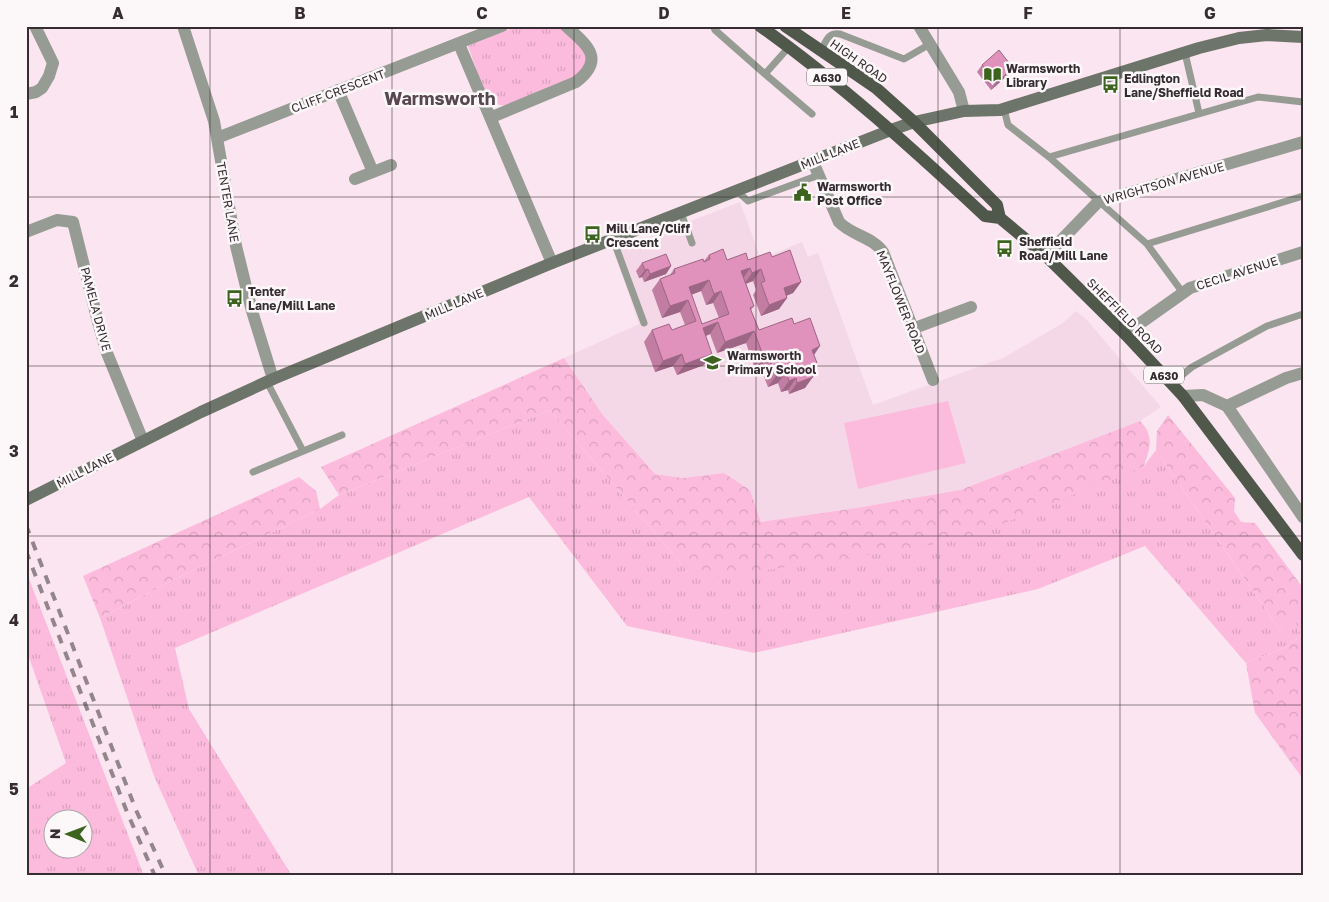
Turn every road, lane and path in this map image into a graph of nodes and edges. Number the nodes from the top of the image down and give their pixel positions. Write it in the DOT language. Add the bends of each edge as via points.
graph roads {
  1 [pos="35,26"];
  2 [pos="183,26"];
  3 [pos="502,26"];
  4 [pos="566,26"];
  5 [pos="713,26"];
  6 [pos="760,26"];
  7 [pos="785,26"];
  8 [pos="919,26"];
  9 [pos="1303,37"];
  10 [pos="459,44"];
  11 [pos="930,44"];
  12 [pos="789,47"];
  13 [pos="821,51"];
  14 [pos="1185,53"];
  15 [pos="765,74"];
  16 [pos="338,90"];
  17 [pos="26,94"];
  18 [pos="1303,102"];
  19 [pos="1004,109"];
  20 [pos="964,111"];
  21 [pos="1199,113"];
  22 [pos="812,114"];
  23 [pos="492,117"];
  24 [pos="914,122"];
  25 [pos="891,130"];
  26 [pos="218,138"];
  27 [pos="1303,142"];
  28 [pos="1049,157"];
  29 [pos="813,162"];
  30 [pos="390,165"];
  31 [pos="373,172"];
  32 [pos="819,175"];
  33 [pos="355,179"];
  34 [pos="737,191"];
  35 [pos="1303,196"];
  36 [pos="1098,202"];
  37 [pos="681,213"];
  38 [pos="1000,218"];
  39 [pos="26,232"];
  40 [pos="613,239"];
  41 [pos="692,243"];
  42 [pos="1147,244"];
  43 [pos="1303,252"];
  44 [pos="1046,256"];
  45 [pos="552,263"];
  46 [pos="1183,293"];
  47 [pos="971,308"];
  48 [pos="1303,314"];
  49 [pos="644,322"];
  50 [pos="912,329"];
  51 [pos="1125,334"];
  52 [pos="1303,373"];
  53 [pos="270,380"];
  54 [pos="933,380"];
  55 [pos="1171,384"];
  56 [pos="1183,396"];
  57 [pos="1227,406"];
  58 [pos="342,436"];
  59 [pos="143,440"];
  60 [pos="303,451"];
  61 [pos="253,472"];
  62 [pos="32,497"];
  63 [pos="1300,509"];
  64 [pos="1303,555"];
  1 -- 17 [label="street" via="53,63 42,88"];
  2 -- 26 [label="street, TENTER LANE"];
  3 -- 10 [label="street, CLIFF CRESCENT"];
  4 -- 23 [label="street" via="591,52 588,74"];
  5 -- 15 [label="lane"];
  6 -- 12 [label="main road, A630"];
  7 -- 13 [label="main road, HIGH ROAD / A630"];
  8 -- 11 [label="street"];
  9 -- 14 [label="street, MILL LANE" via="1266,35 1239,38"];
  10 -- 16 [label="street, CLIFF CRESCENT"];
  10 -- 23 [label="street"];
  11 -- 13 [label="lane" via="904,58 834,33"];
  11 -- 20 [label="street" via="959,92"];
  12 -- 15 [label="lane"];
  12 -- 25 [label="main road, A630"];
  13 -- 24 [label="main road, HIGH ROAD / A630" via="876,88"];
  14 -- 19 [label="street, MILL LANE"];
  14 -- 21 [label="lane"];
  15 -- 22 [label="lane"];
  16 -- 26 [label="street, CLIFF CRESCENT"];
  16 -- 31 [label="street"];
  18 -- 21 [label="lane" via="1258,96"];
  19 -- 20 [label="street, MILL LANE"];
  19 -- 28 [label="lane" via="1008,125"];
  20 -- 24 [label="street, MILL LANE"];
  21 -- 28 [label="lane"];
  23 -- 45 [label="street"];
  24 -- 25 [label="street, MILL LANE"];
  24 -- 38 [label="main road, SHEFFIELD ROAD / A630" via="997,205"];
  25 -- 29 [label="street, MILL LANE"];
  25 -- 38 [label="main road, SHEFFIELD ROAD / A630" via="985,216"];
  26 -- 53 [label="street, TENTER LANE" via="236,246"];
  27 -- 36 [label="street, WRIGHTSON AVENUE"];
  28 -- 36 [label="lane"];
  29 -- 32 [label="street, MAYFLOWER ROAD"];
  29 -- 34 [label="street, MILL LANE"];
  30 -- 31 [label="street"];
  31 -- 33 [label="street"];
  32 -- 34 [label="lane" via="748,201"];
  32 -- 50 [label="street, MAYFLOWER ROAD" via="844,228 878,245"];
  34 -- 37 [label="street, MILL LANE"];
  35 -- 42 [label="lane"];
  36 -- 42 [label="lane"];
  36 -- 44 [label="street, WRIGHTSON AVENUE"];
  37 -- 40 [label="street, MILL LANE"];
  37 -- 41 [label="lane"];
  38 -- 44 [label="main road, SHEFFIELD ROAD / A630"];
  39 -- 59 [label="street, PAMELA DRIVE" via="57,220 73,222 107,353"];
  40 -- 45 [label="street, MILL LANE"];
  40 -- 49 [label="lane"];
  42 -- 46 [label="lane"];
  43 -- 46 [label="street, CECIL AVENUE"];
  44 -- 51 [label="main road, SHEFFIELD ROAD / A630"];
  45 -- 53 [label="street, MILL LANE"];
  46 -- 51 [label="street, CECIL AVENUE"];
  47 -- 50 [label="street"];
  48 -- 55 [label="lane" via="1267,326 1192,368"];
  50 -- 54 [label="street, MAYFLOWER ROAD"];
  51 -- 55 [label="main road, SHEFFIELD ROAD / A630"];
  52 -- 57 [label="street"];
  53 -- 59 [label="street, MILL LANE"];
  53 -- 60 [label="lane"];
  55 -- 56 [label="main road, SHEFFIELD ROAD / A630"];
  56 -- 57 [label="street" via="1203,395"];
  56 -- 64 [label="main road, SHEFFIELD ROAD / A630"];
  57 -- 63 [label="street"];
  58 -- 60 [label="lane"];
  59 -- 62 [label="street, MILL LANE"];
  60 -- 61 [label="lane"];
}
